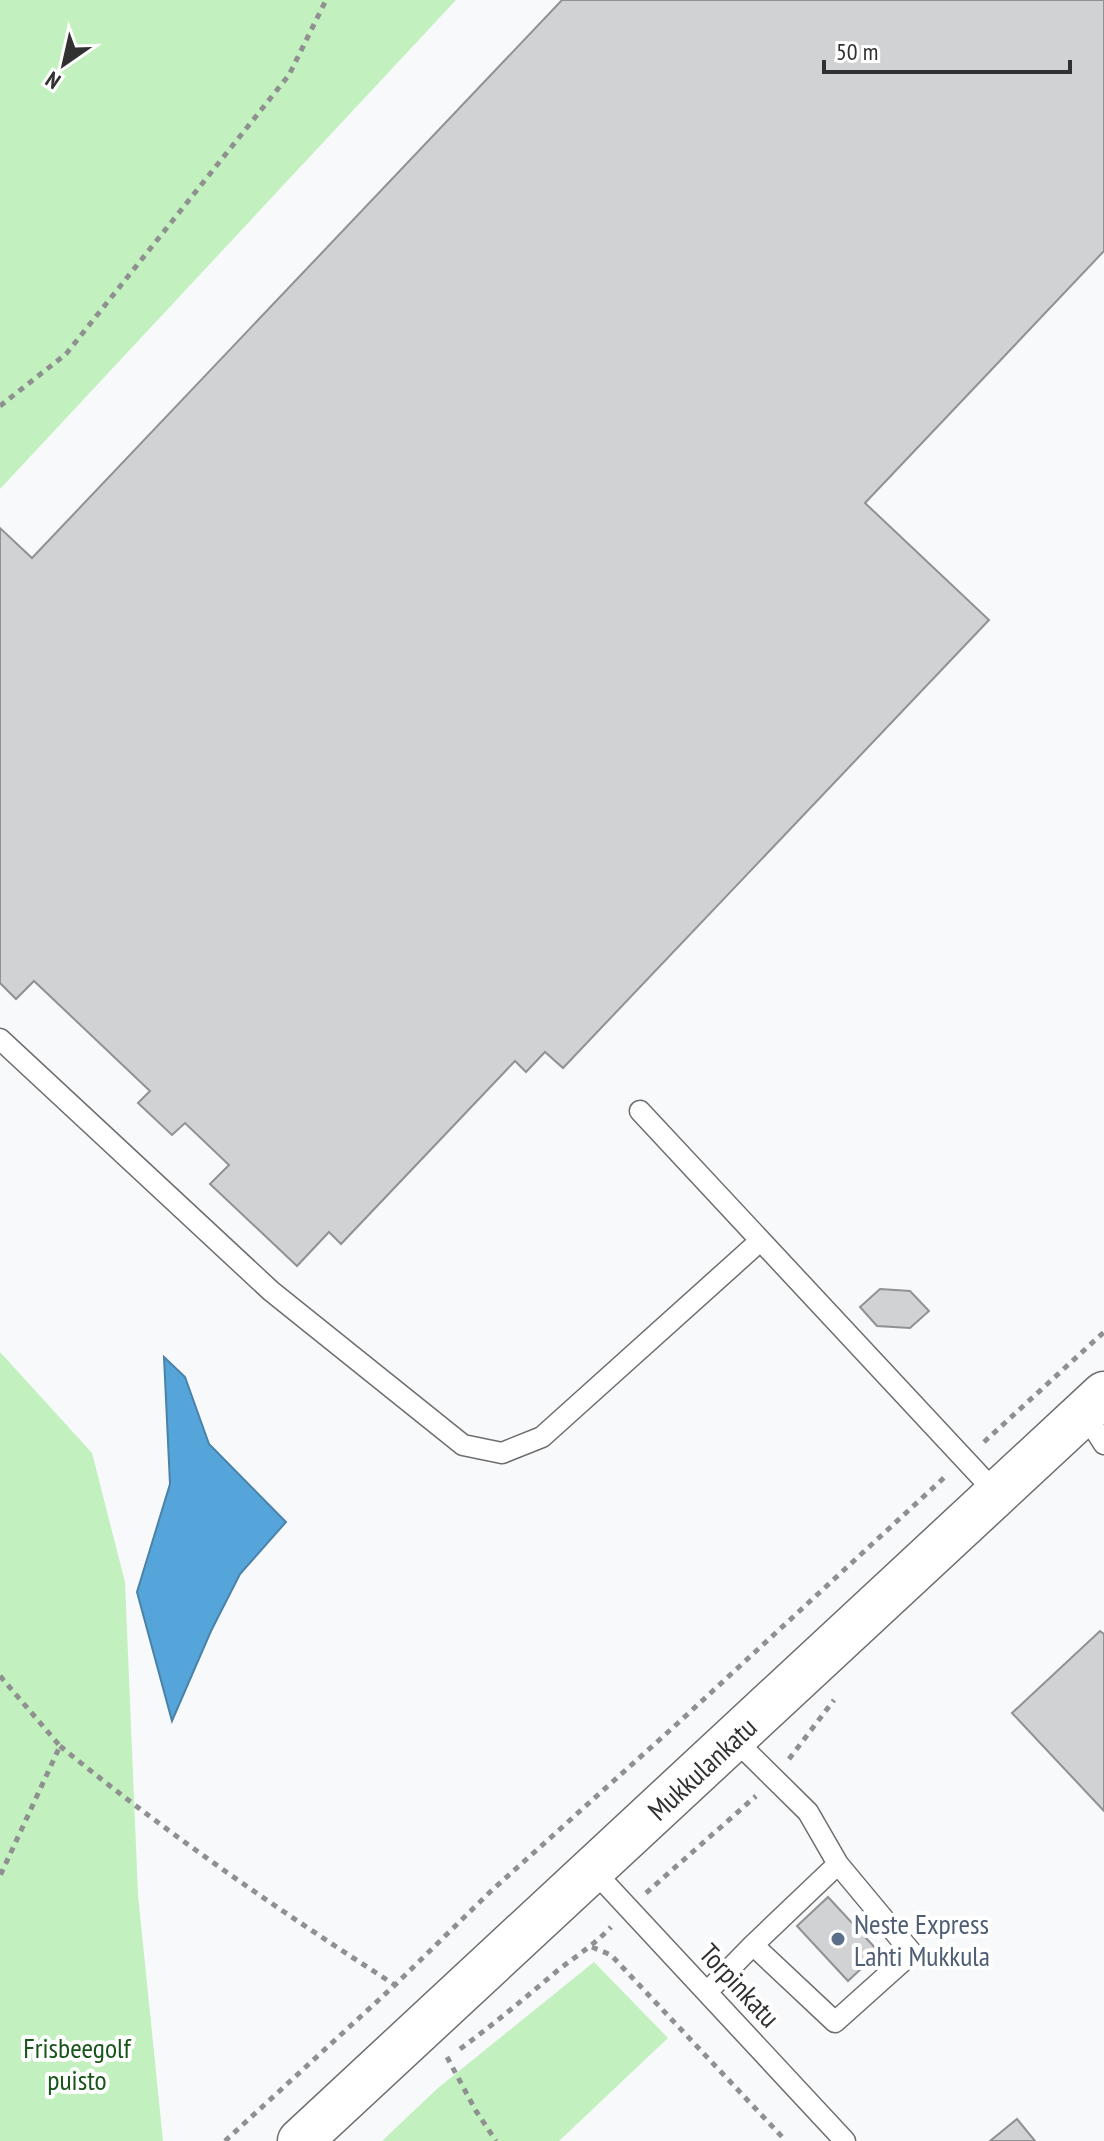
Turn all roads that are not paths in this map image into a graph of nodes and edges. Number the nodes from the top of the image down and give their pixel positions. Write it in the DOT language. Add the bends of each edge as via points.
graph roads {
  1 [pos="0,1039"];
  2 [pos="640,1111"];
  3 [pos="760,1241"];
  4 [pos="1097,1417"];
  5 [pos="997,1494"];
  6 [pos="733,1738"];
  7 [pos="838,1864"];
  8 [pos="592,1869"];
  9 [pos="753,1945"];
  10 [pos="708,1991"];
  11 [pos="300,2141"];
  12 [pos="845,2141"];
  1 -- 3 [label="lane" via="271,1291 463,1445 502,1453 542,1437"];
  2 -- 3 [label="lane"];
  3 -- 5 [label="lane"];
  4 -- 5 [label="street, Mukkulankatu"];
  5 -- 6 [label="street, Mukkulankatu"];
  6 -- 7 [label="lane" via="808,1812"];
  6 -- 8 [label="street, Mukkulankatu"];
  7 -- 9 [label="lane"];
  7 -- 9 [label="lane" via="912,1953 835,2022"];
  8 -- 10 [label="lane, Torpinkatu"];
  8 -- 11 [label="street, Mukkulankatu"];
  9 -- 10 [label="lane"];
  10 -- 12 [label="lane, Torpinkatu"];
}
